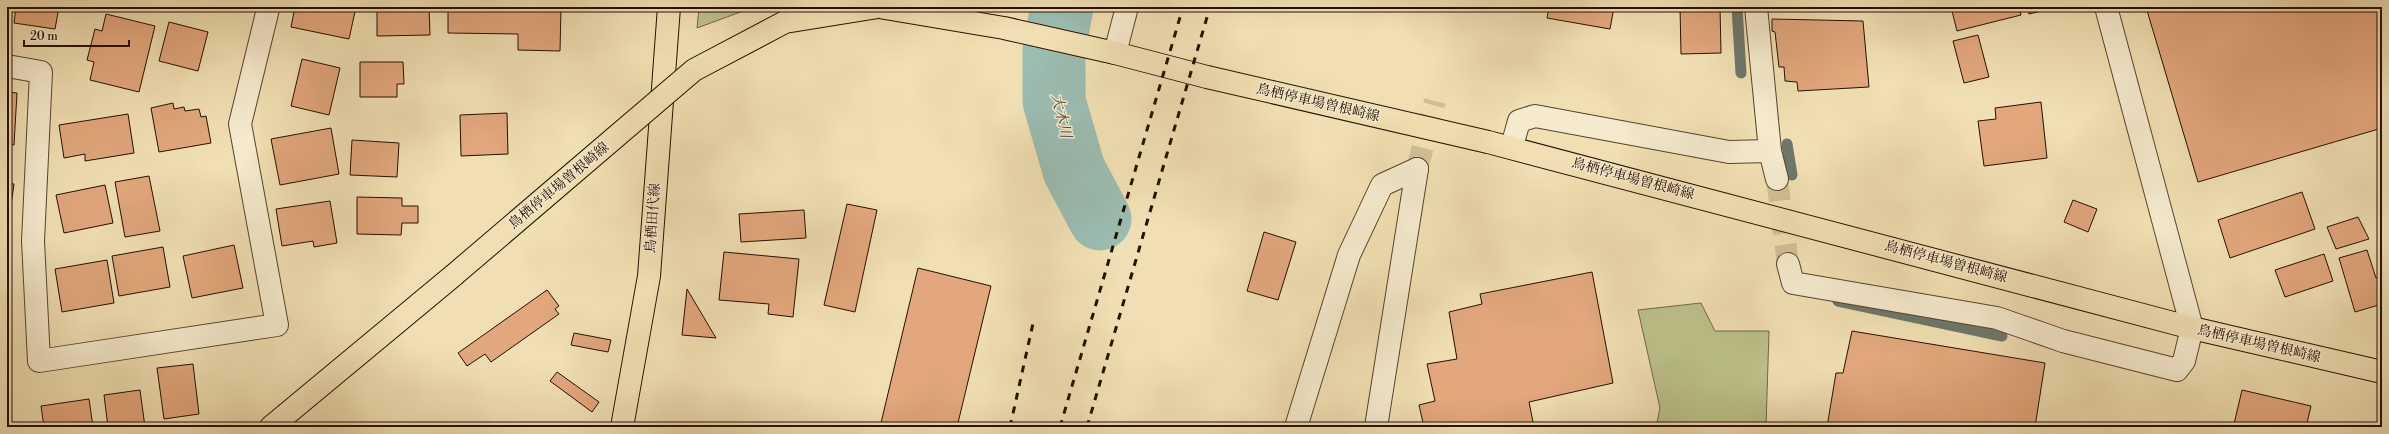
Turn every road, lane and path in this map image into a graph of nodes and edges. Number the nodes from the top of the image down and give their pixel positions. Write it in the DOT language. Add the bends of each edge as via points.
graph roads {
  1 [pos="669,7"];
  2 [pos="878,7"];
  3 [pos="1127,7"];
  4 [pos="1756,7"];
  5 [pos="2106,7"];
  6 [pos="268,9"];
  7 [pos="1115,53"];
  8 [pos="7,66"];
  9 [pos="1512,146"];
  10 [pos="1770,151"];
  11 [pos="1777,179"];
  12 [pos="1788,264"];
  13 [pos="2192,328"];
  14 [pos="2382,372"];
  15 [pos="271,427"];
  16 [pos="622,427"];
  17 [pos="1296,427"];
  18 [pos="1376,427"];
  1 -- 16 [label="main road, 鳥栖田代線" via="649,276"];
  2 -- 7 [label="main road, 鳥栖停車場曽根崎線" via="1004,28"];
  2 -- 15 [label="main road, 鳥栖停車場曽根崎線, bridge" via="785,22 694,70"];
  3 -- 7 [label="street"];
  4 -- 10 [label="street"];
  5 -- 13 [label="street"];
  6 -- 8 [label="street" via="240,124 277,325 38,361 33,241 41,72"];
  7 -- 9 [label="main road, 鳥栖停車場曽根崎線, bridge" via="1207,77"];
  9 -- 10 [label="street" via="1519,121 1536,116 1728,152"];
  9 -- 13 [label="main road, 鳥栖停車場曽根崎線"];
  10 -- 11 [label="street"];
  12 -- 13 [label="street" via="1793,283 1997,318 2063,341 2177,370 2184,361"];
  13 -- 14 [label="main road, 鳥栖停車場曽根崎線"];
  17 -- 18 [label="street" via="1349,255 1382,185 1417,169"];
}
